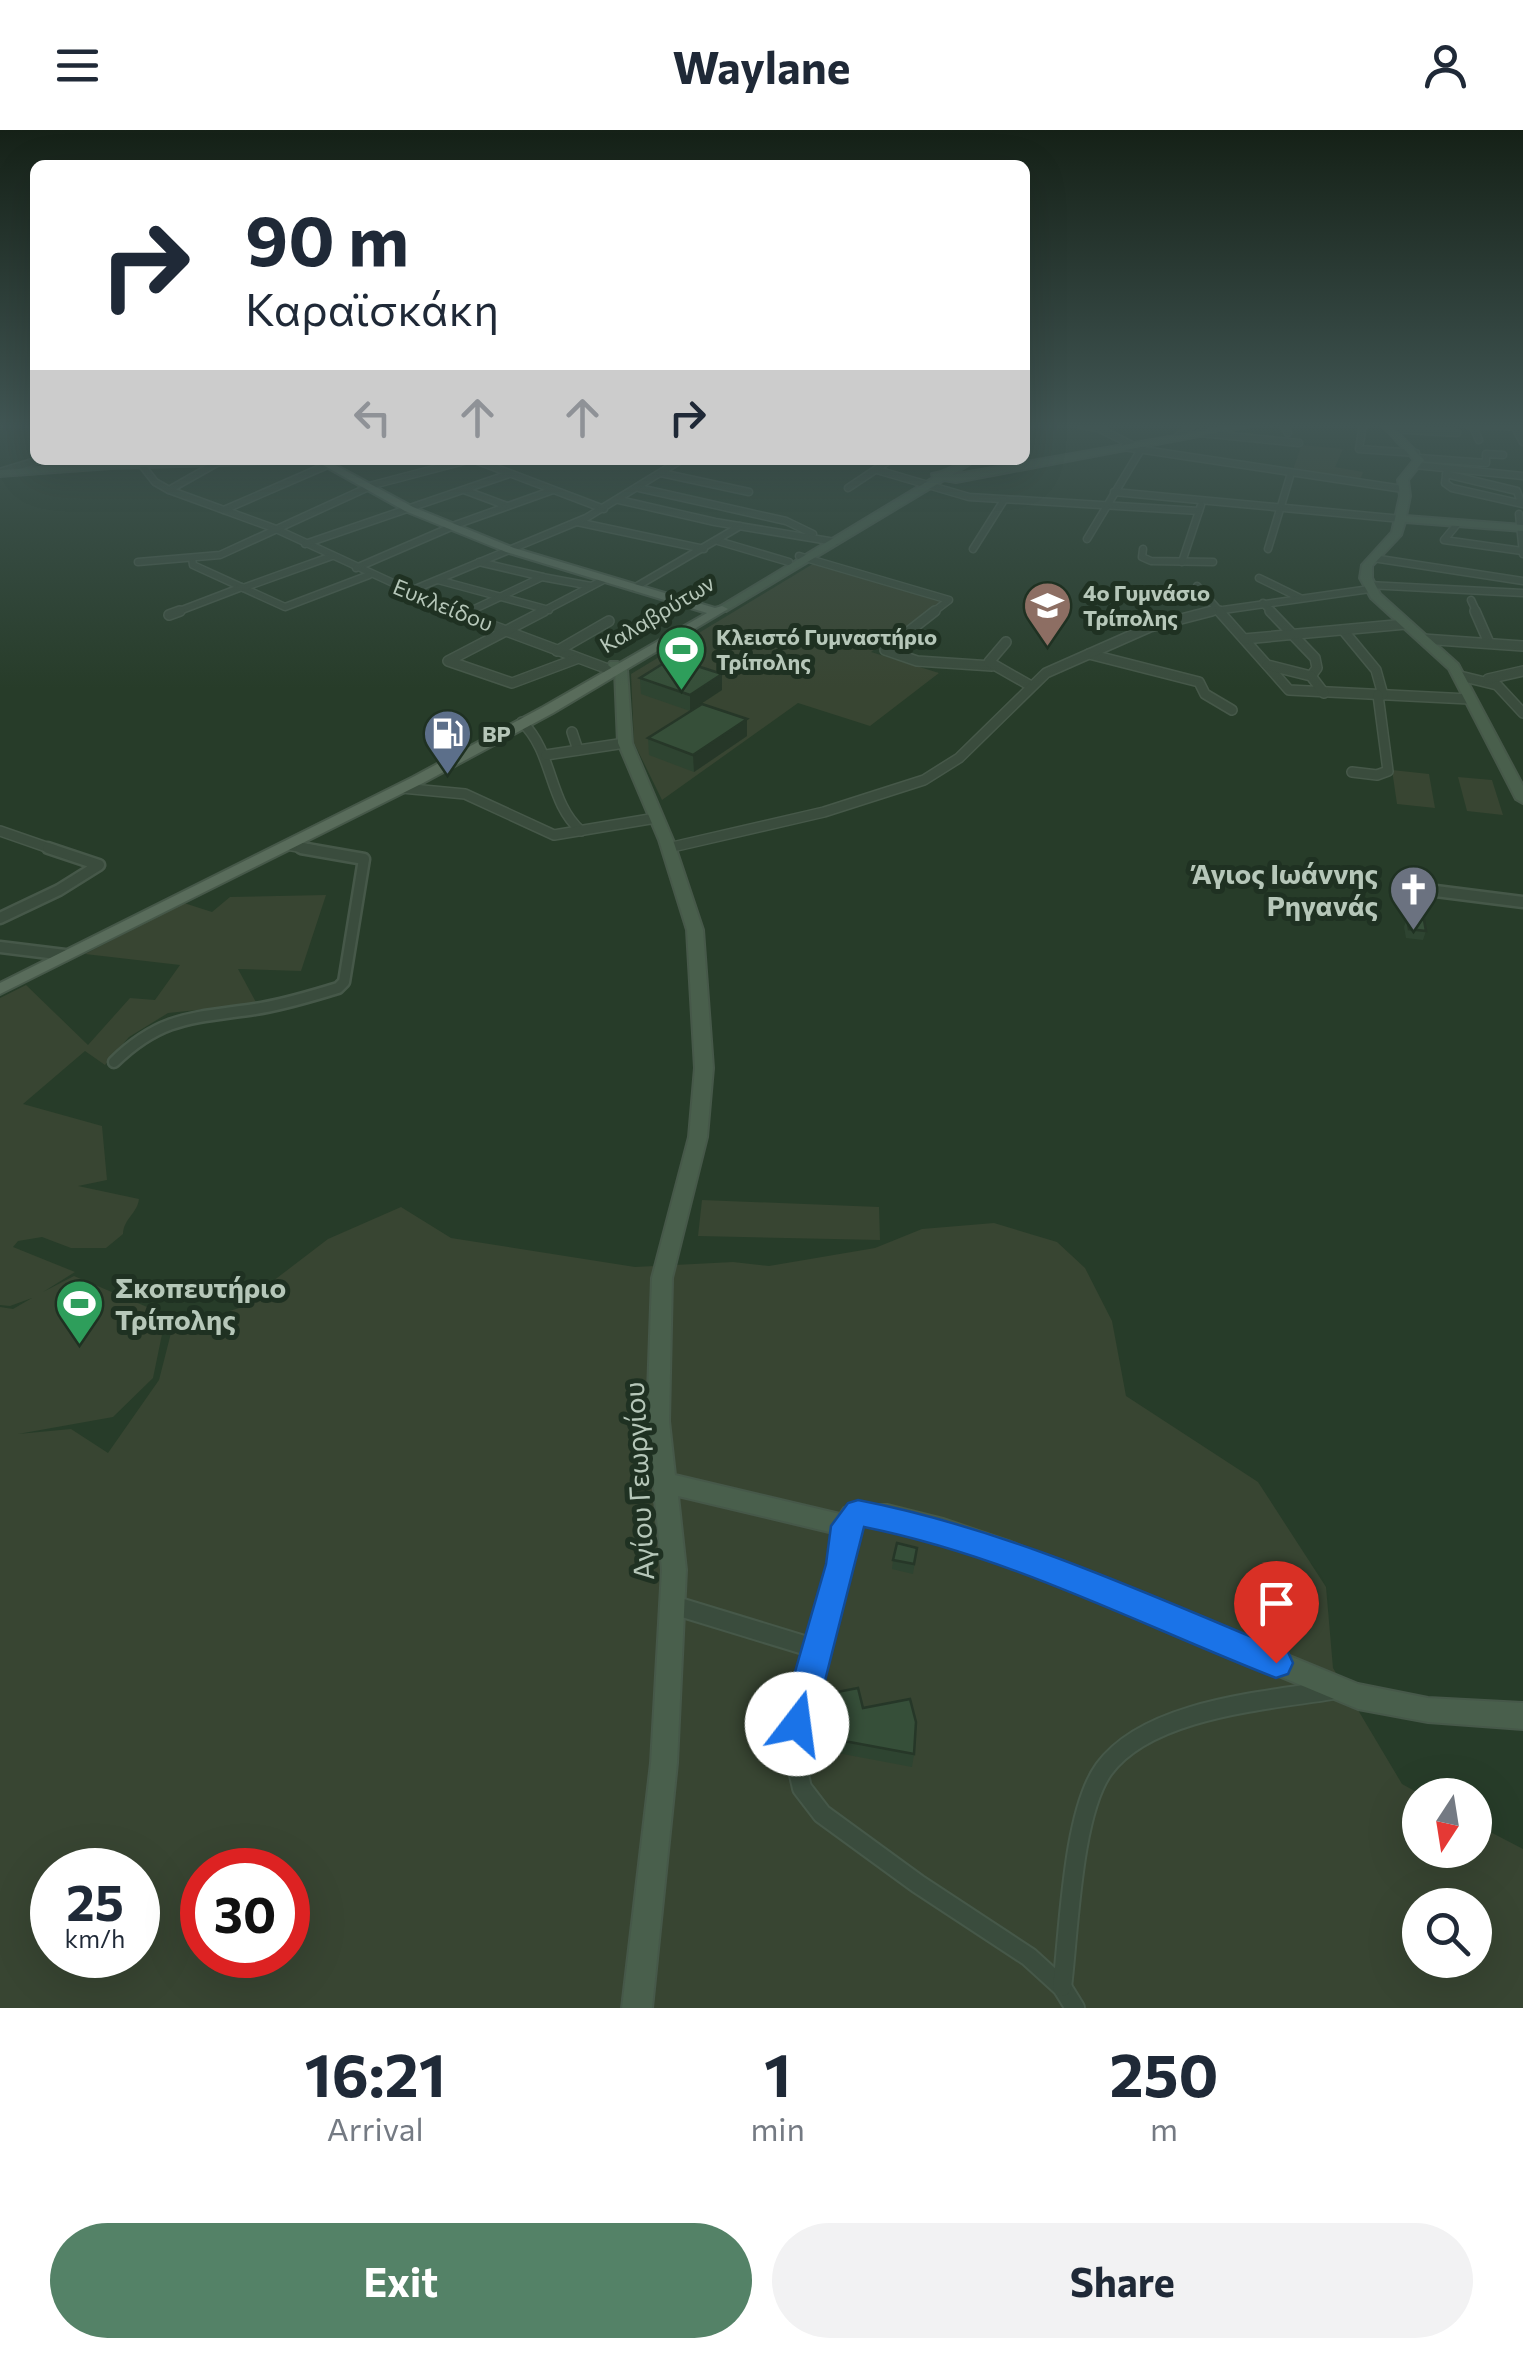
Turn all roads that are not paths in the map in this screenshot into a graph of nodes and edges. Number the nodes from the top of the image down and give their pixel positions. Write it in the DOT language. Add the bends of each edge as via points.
graph roads {
  1 [pos="231,513"];
  2 [pos="312,513"];
  3 [pos="398,513"];
  4 [pos="423,513"];
  5 [pos="490,513"];
  6 [pos="596,513"];
  7 [pos="678,513"];
  8 [pos="750,513"];
  9 [pos="877,513"];
  10 [pos="996,513"];
  11 [pos="1101,513"];
  12 [pos="1198,513"];
  13 [pos="1278,513"];
  14 [pos="1324,513"];
  15 [pos="1402,513"];
  16 [pos="1519,514"];
  17 [pos="768,517"];
  18 [pos="1402,519"];
  19 [pos="576,522"];
  20 [pos="1458,523"];
  21 [pos="455,526"];
  22 [pos="744,527"];
  23 [pos="1522,528"];
  24 [pos="276,529"];
  25 [pos="1087,539"];
  26 [pos="718,541"];
  27 [pos="830,541"];
  28 [pos="305,544"];
  29 [pos="514,548"];
  30 [pos="704,549"];
  31 [pos="973,549"];
  32 [pos="1268,549"];
  33 [pos="1142,550"];
  34 [pos="1523,552"];
  35 [pos="332,556"];
  36 [pos="192,558"];
  37 [pos="799,558"];
  38 [pos="1373,558"];
  39 [pos="138,562"];
  40 [pos="479,562"];
  41 [pos="1182,562"];
  42 [pos="1213,562"];
  43 [pos="356,568"];
  44 [pos="369,574"];
  45 [pos="544,577"];
  46 [pos="1260,578"];
  47 [pos="605,579"];
  48 [pos="438,580"];
  49 [pos="1523,581"];
  50 [pos="592,586"];
  51 [pos="637,586"];
  52 [pos="1197,586"];
  53 [pos="1369,587"];
  54 [pos="243,588"];
  55 [pos="408,592"];
  56 [pos="1523,593"];
  57 [pos="501,596"];
  58 [pos="1300,598"];
  59 [pos="1471,600"];
  60 [pos="1262,603"];
  61 [pos="714,609"];
  62 [pos="1218,609"];
  63 [pos="549,610"];
  64 [pos="169,615"];
  65 [pos="462,615"];
  66 [pos="610,621"];
  67 [pos="1406,624"];
  68 [pos="508,630"];
  69 [pos="1343,630"];
  70 [pos="1294,634"];
  71 [pos="1244,639"];
  72 [pos="1423,639"];
  73 [pos="1006,642"];
  74 [pos="1489,644"];
  75 [pos="1523,646"];
  76 [pos="557,652"];
  77 [pos="1089,654"];
  78 [pos="576,660"];
  79 [pos="1267,665"];
  80 [pos="992,666"];
  81 [pos="615,668"];
  82 [pos="1523,671"];
  83 [pos="1311,676"];
  84 [pos="1460,676"];
  85 [pos="1488,679"];
  86 [pos="1031,686"];
  87 [pos="1507,689"];
  88 [pos="1324,692"];
  89 [pos="1523,692"];
  90 [pos="1380,695"];
  91 [pos="1469,698"];
  92 [pos="1232,710"];
  93 [pos="1523,713"];
  94 [pos="528,719"];
  95 [pos="572,732"];
  96 [pos="625,742"];
  97 [pos="578,750"];
  98 [pos="546,755"];
  99 [pos="1352,772"];
  100 [pos="402,788"];
  101 [pos="1523,799"];
  102 [pos="656,818"];
  103 [pos="0,831"];
  104 [pos="581,831"];
  105 [pos="287,845"];
  106 [pos="668,848"];
  107 [pos="1420,889"];
  108 [pos="1523,902"];
  109 [pos="0,918"];
  110 [pos="0,946"];
  111 [pos="65,955"];
  112 [pos="0,988"];
  113 [pos="114,1062"];
  114 [pos="666,1483"];
  115 [pos="846,1526"];
  116 [pos="672,1604"];
  117 [pos="818,1648"];
  118 [pos="1337,1689"];
  119 [pos="1523,1716"];
  120 [pos="1062,1987"];
  121 [pos="637,2008"];
  122 [pos="1076,2008"];
  1 -- 24 [label="street, Ευκλείδου"];
  2 -- 24 [label="street"];
  3 -- 28 [label="street"];
  4 -- 21 [label="main road"];
  5 -- 21 [label="street"];
  6 -- 19 [label="street"];
  7 -- 22 [label="street"];
  8 -- 17 [label="street"];
  9 -- 27 [label="street, Καλαβρύτων"];
  10 -- 31 [label="street"];
  11 -- 25 [label="street"];
  12 -- 41 [label="street"];
  13 -- 32 [label="street"];
  14 -- 18 [label="street"];
  15 -- 18 [label="street"];
  16 -- 23 [label="street"];
  17 -- 22 [label="street"];
  17 -- 27 [label="street"];
  18 -- 20 [label="street"];
  18 -- 38 [label="street"];
  19 -- 29 [label="street"];
  19 -- 30 [label="street"];
  20 -- 23 [label="street"];
  20 -- 34 [label="street" via="1444,540"];
  21 -- 29 [label="main road"];
  21 -- 43 [label="street"];
  22 -- 26 [label="street"];
  22 -- 27 [label="street"];
  23 -- 34 [label="street"];
  24 -- 28 [label="street, Ευκλείδου"];
  24 -- 36 [label="street" via="220,555"];
  26 -- 30 [label="street"];
  26 -- 37 [label="street"];
  27 -- 37 [label="street, Καλαβρύτων"];
  28 -- 35 [label="street, Ευκλείδου"];
  29 -- 40 [label="street"];
  29 -- 47 [label="main road"];
  29 -- 51 [label="main road"];
  30 -- 51 [label="street"];
  33 -- 41 [label="street" via="1147,560"];
  35 -- 43 [label="street, Ευκλείδου"];
  35 -- 54 [label="street"];
  36 -- 39 [label="street"];
  36 -- 54 [label="street"];
  37 -- 61 [label="street, Καλαβρύτων"];
  37 -- 61 [label="street, Καλαβρύτων"];
  37 -- 80 [label="street" via="949,600 886,650 910,660"];
  38 -- 49 [label="street"];
  38 -- 53 [label="street" via="1365,570"];
  40 -- 45 [label="street"];
  40 -- 48 [label="street"];
  41 -- 42 [label="street"];
  43 -- 44 [label="street, Ευκλείδου"];
  44 -- 54 [label="street" via="286,608"];
  44 -- 55 [label="street, Ευκλείδου"];
  45 -- 50 [label="street"];
  45 -- 57 [label="street"];
  46 -- 58 [label="street"];
  47 -- 50 [label="street"];
  47 -- 51 [label="main road"];
  48 -- 55 [label="street"];
  48 -- 57 [label="street"];
  50 -- 63 [label="street"];
  51 -- 61 [label="main road"];
  52 -- 62 [label="street"];
  53 -- 56 [label="street"];
  53 -- 58 [label="street"];
  53 -- 67 [label="street"];
  54 -- 64 [label="street"];
  55 -- 65 [label="street, Ευκλείδου"];
  57 -- 63 [label="street"];
  57 -- 65 [label="street"];
  58 -- 60 [label="street"];
  59 -- 74 [label="street"];
  60 -- 62 [label="street"];
  60 -- 70 [label="street"];
  61 -- 81 [label="main road, Καλαβρύτων"];
  62 -- 71 [label="street"];
  62 -- 77 [label="street" via="1150,627"];
  63 -- 68 [label="street"];
  65 -- 68 [label="street, Ευκλείδου"];
  66 -- 76 [label="street"];
  67 -- 69 [label="street"];
  67 -- 72 [label="street"];
  68 -- 76 [label="street, Ευκλείδου"];
  68 -- 78 [label="street" via="448,661 512,684"];
  69 -- 70 [label="street"];
  69 -- 90 [label="street" via="1376,670"];
  70 -- 71 [label="street"];
  70 -- 83 [label="street" via="1315,658 1318,668"];
  71 -- 79 [label="street"];
  72 -- 74 [label="street"];
  72 -- 84 [label="street"];
  73 -- 80 [label="street" via="989,660"];
  74 -- 75 [label="street"];
  76 -- 78 [label="street, Ευκλείδου"];
  77 -- 86 [label="street" via="1046,672"];
  77 -- 92 [label="street" via="1200,682 1204,694"];
  78 -- 81 [label="street, Ευκλείδου"];
  79 -- 83 [label="street"];
  79 -- 88 [label="street" via="1289,690"];
  80 -- 86 [label="street"];
  81 -- 94 [label="main road, Καλαβρύτων"];
  81 -- 96 [label="street, Αγίου Γεωργίου"];
  82 -- 85 [label="street"];
  83 -- 88 [label="street"];
  84 -- 85 [label="street"];
  84 -- 91 [label="street"];
  85 -- 87 [label="street"];
  86 -- 106 [label="street" via="958,758 924,780 824,812"];
  87 -- 89 [label="street"];
  87 -- 93 [label="street"];
  88 -- 90 [label="street"];
  90 -- 91 [label="street"];
  90 -- 99 [label="street" via="1388,771"];
  91 -- 101 [label="street"];
  94 -- 98 [label="street"];
  94 -- 100 [label="main road, Καλαβρύτων"];
  95 -- 97 [label="street"];
  96 -- 97 [label="street"];
  96 -- 102 [label="street, Αγίου Γεωργίου"];
  97 -- 98 [label="street"];
  98 -- 104 [label="street" via="564,819"];
  100 -- 104 [label="street" via="465,794 546,833"];
  100 -- 105 [label="main road, Καλαβρύτων"];
  102 -- 104 [label="street"];
  102 -- 106 [label="street, Αγίου Γεωργίου"];
  103 -- 109 [label="street" via="99,865"];
  105 -- 111 [label="main road, Καλαβρύτων"];
  105 -- 113 [label="street" via="364,859 342,984 260,1008 174,1018"];
  106 -- 114 [label="street, Αγίου Γεωργίου" via="695,930 704,1068 696,1146 662,1278 658,1421"];
  107 -- 108 [label="street"];
  110 -- 111 [label="street"];
  111 -- 112 [label="main road, Καλαβρύτων"];
  114 -- 115 [label="street"];
  114 -- 116 [label="street, Αγίου Γεωργίου"];
  115 -- 117 [label="street"];
  115 -- 118 [label="street" via="852,1515 865,1512 937,1528"];
  116 -- 117 [label="street"];
  116 -- 121 [label="street, Αγίου Γεωργίου" via="664,1763"];
  117 -- 120 [label="street" via="792,1744 802,1788 822,1814 1029,1957"];
  118 -- 119 [label="street" via="1384,1703"];
  118 -- 120 [label="street" via="1198,1714 1137,1739 1104,1768 1087,1806"];
  120 -- 122 [label="street"];
}
